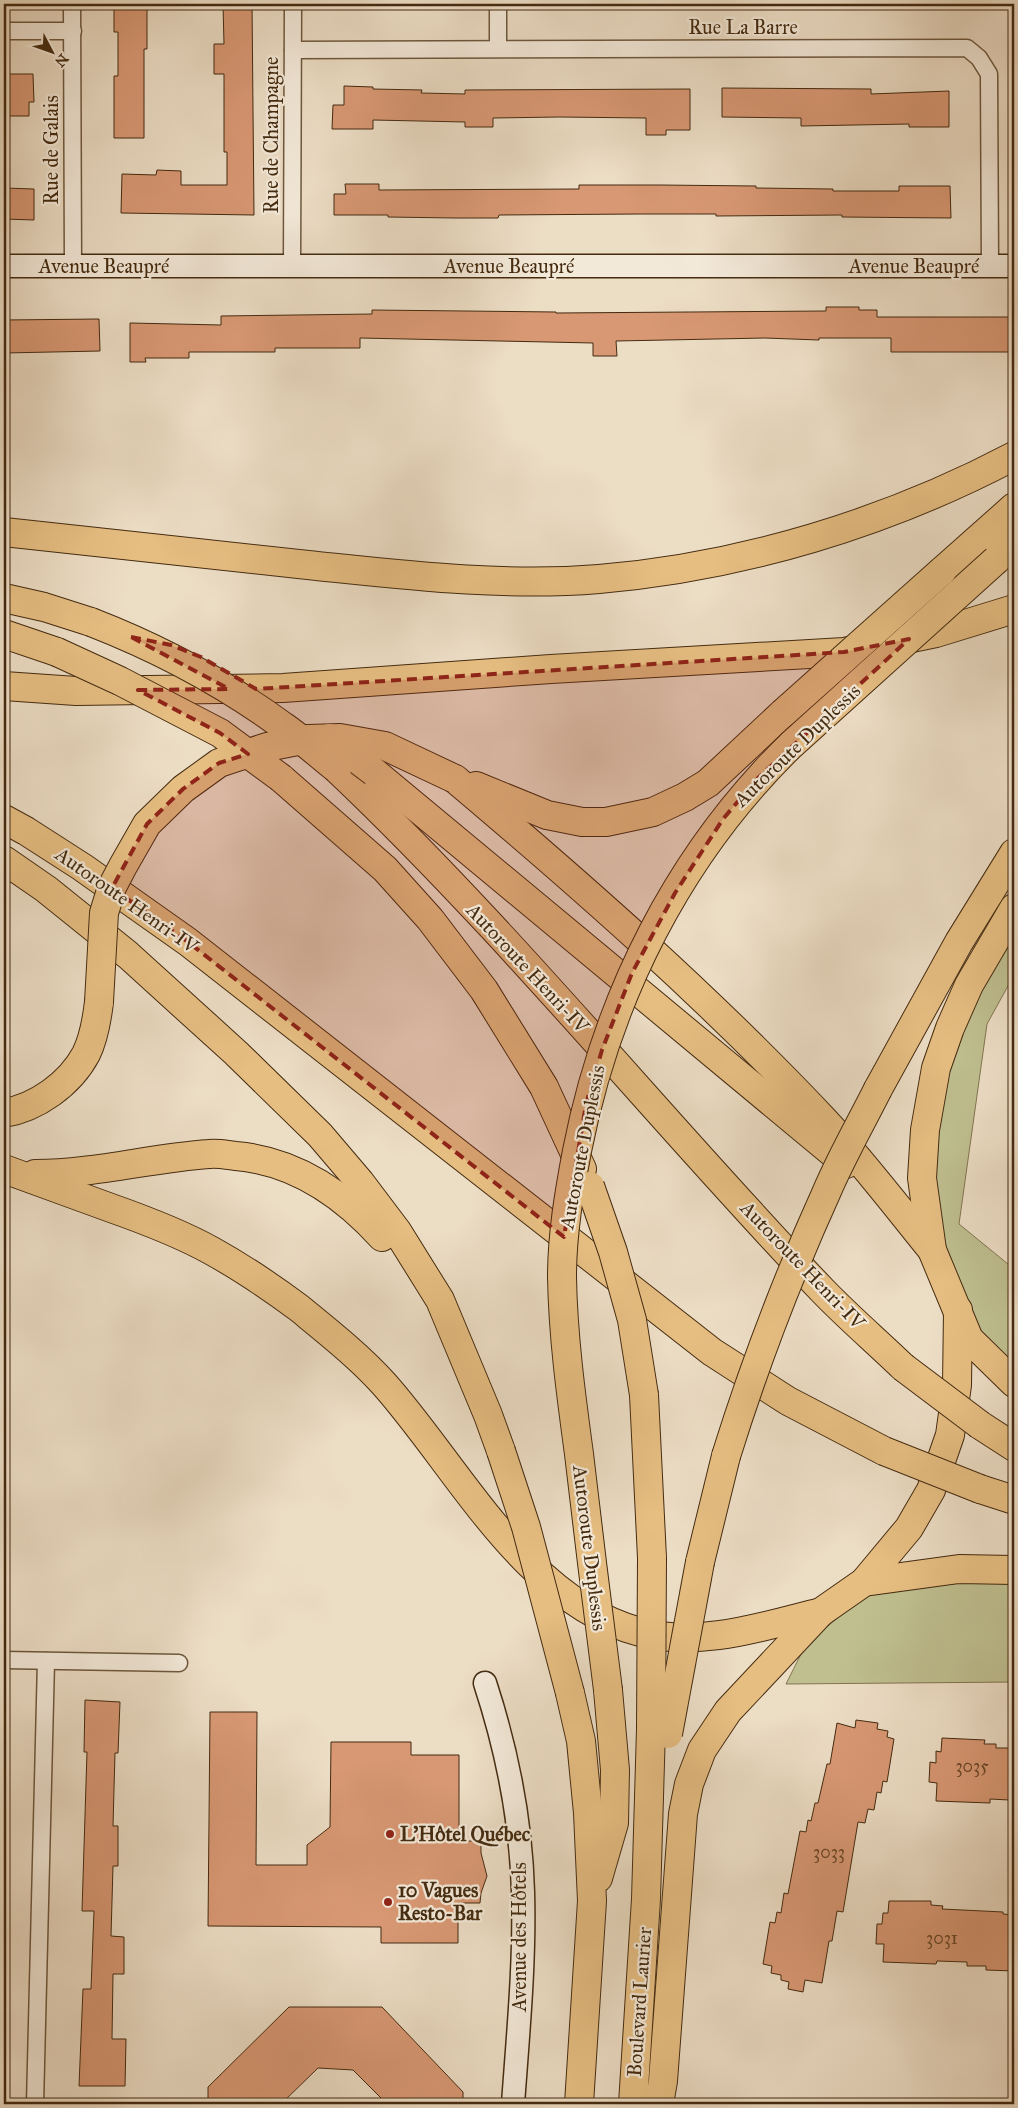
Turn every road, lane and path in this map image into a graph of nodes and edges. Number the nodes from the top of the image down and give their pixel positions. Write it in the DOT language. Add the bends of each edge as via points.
graph roads {
  1 [pos="72,4"];
  2 [pos="293,4"];
  3 [pos="498,4"];
  4 [pos="73,30"];
  5 [pos="4,31"];
  6 [pos="498,48"];
  7 [pos="293,50"];
  8 [pos="4,266"];
  9 [pos="73,266"];
  10 [pos="292,266"];
  11 [pos="990,266"];
  12 [pos="1014,266"];
  13 [pos="1014,456"];
  14 [pos="1014,507"];
  15 [pos="4,532"];
  16 [pos="1005,552"];
  17 [pos="4,598"];
  18 [pos="1014,609"];
  19 [pos="4,634"];
  20 [pos="131,637"];
  21 [pos="4,686"];
  22 [pos="455,779"];
  23 [pos="4,819"];
  24 [pos="1014,853"];
  25 [pos="4,860"];
  26 [pos="1014,908"];
  27 [pos="4,1114"];
  28 [pos="4,1167"];
  29 [pos="887,1196"];
  30 [pos="932,1250"];
  31 [pos="958,1310"];
  32 [pos="467,1365"];
  33 [pos="1014,1383"];
  34 [pos="1014,1446"];
  35 [pos="1014,1500"];
  36 [pos="1014,1570"];
  37 [pos="864,1582"];
  38 [pos="821,1612"];
  39 [pos="4,1660"];
  40 [pos="46,1661"];
  41 [pos="179,1662"];
  42 [pos="486,1682"];
  43 [pos="659,1732"];
  44 [pos="592,1901"];
  45 [pos="35,2104"];
  46 [pos="513,2104"];
  47 [pos="579,2104"];
  48 [pos="633,2104"];
  49 [pos="658,2104"];
  1 -- 4 [label="street, Rue de Galais"];
  2 -- 7 [label="street, Rue de Champagne"];
  3 -- 6 [label="street"];
  4 -- 5 [label="street"];
  4 -- 9 [label="street, Rue de Galais"];
  6 -- 7 [label="street, Rue La Barre"];
  6 -- 11 [label="street, Rue La Barre" via="967,48 979,58 989,74"];
  7 -- 10 [label="street, Rue de Champagne"];
  8 -- 9 [label="street, Avenue Beaupré"];
  9 -- 10 [label="street, Avenue Beaupré"];
  10 -- 11 [label="street, Avenue Beaupré"];
  11 -- 12 [label="street, Avenue Beaupré"];
  13 -- 15 [label="highway" via="894,510 800,542 689,568 598,579 506,582 414,576"];
  14 -- 22 [label="highway, bridge" via="708,783 685,797 653,812 606,822 582,822 547,815"];
  16 -- 44 [label="highway, Autoroute Duplessis, bridge" via="791,746 758,778 724,819 675,893 632,973 602,1050 586,1104 570,1186 562,1277 569,1378 615,1770 614,1823"];
  17 -- 20 [label="highway, Autoroute Henri-IV, bridge" via="44,607"];
  18 -- 21 [label="highway" via="936,633 844,652 283,688 76,691"];
  19 -- 43 [label="highway, bridge" via="57,652 120,680 220,733 281,778 385,869 430,919 484,990 544,1087 590,1186 632,1320 644,1395"];
  20 -- 29 [label="highway, bridge" via="171,645 201,657 288,708 374,772 819,1144"];
  20 -- 34 [label="highway, Autoroute Henri-IV, bridge" via="213,681 283,726 337,769 539,979 823,1291 903,1367 980,1425"];
  22 -- 27 [label="highway, bridge" via="385,746 340,738 308,739 219,763 183,789 148,824 112,887 104,913 97,1022 86,1054 65,1081 40,1100 20,1111"];
  22 -- 29 [label="highway" via="618,918 734,1029 825,1121"];
  23 -- 35 [label="highway, Autoroute Henri-IV, bridge" via="82,867 188,942 712,1352 788,1400 884,1451"];
  24 -- 43 [label="highway, bridge" via="959,942 878,1089 827,1190 775,1315 726,1456"];
  25 -- 32 [label="highway" via="46,888 128,955 320,1135 397,1232 440,1300"];
  26 -- 30 [label="highway" via="969,985 936,1068 925,1130 922,1178"];
  28 -- 32 [label="highway" via="32,1174 68,1174 211,1154 253,1157 291,1168 327,1187 361,1213 392,1248"];
  28 -- 38 [label="highway" via="157,1225 211,1250 298,1308 383,1383 480,1509 526,1560 562,1592 604,1619 641,1633 698,1637 743,1631"];
  29 -- 30 [label="highway"];
  30 -- 31 [label="highway"];
  31 -- 33 [label="highway" via="969,1339"];
  31 -- 37 [label="highway" via="957,1384 950,1435 931,1490 909,1528"];
  32 -- 44 [label="highway, bridge" via="526,1526 570,1693 581,1741"];
  36 -- 37 [label="highway" via="959,1569"];
  37 -- 38 [label="highway"];
  38 -- 49 [label="highway" via="720,1722 702,1750 689,1784 683,1814 663,2081"];
  39 -- 40 [label="street"];
  40 -- 41 [label="street"];
  40 -- 45 [label="street"];
  42 -- 46 [label="street, Avenue des Hôtels" via="509,1772 523,1890 522,1979"];
  43 -- 48 [label="highway, Boulevard Laurier"];
  44 -- 47 [label="highway"];
}
